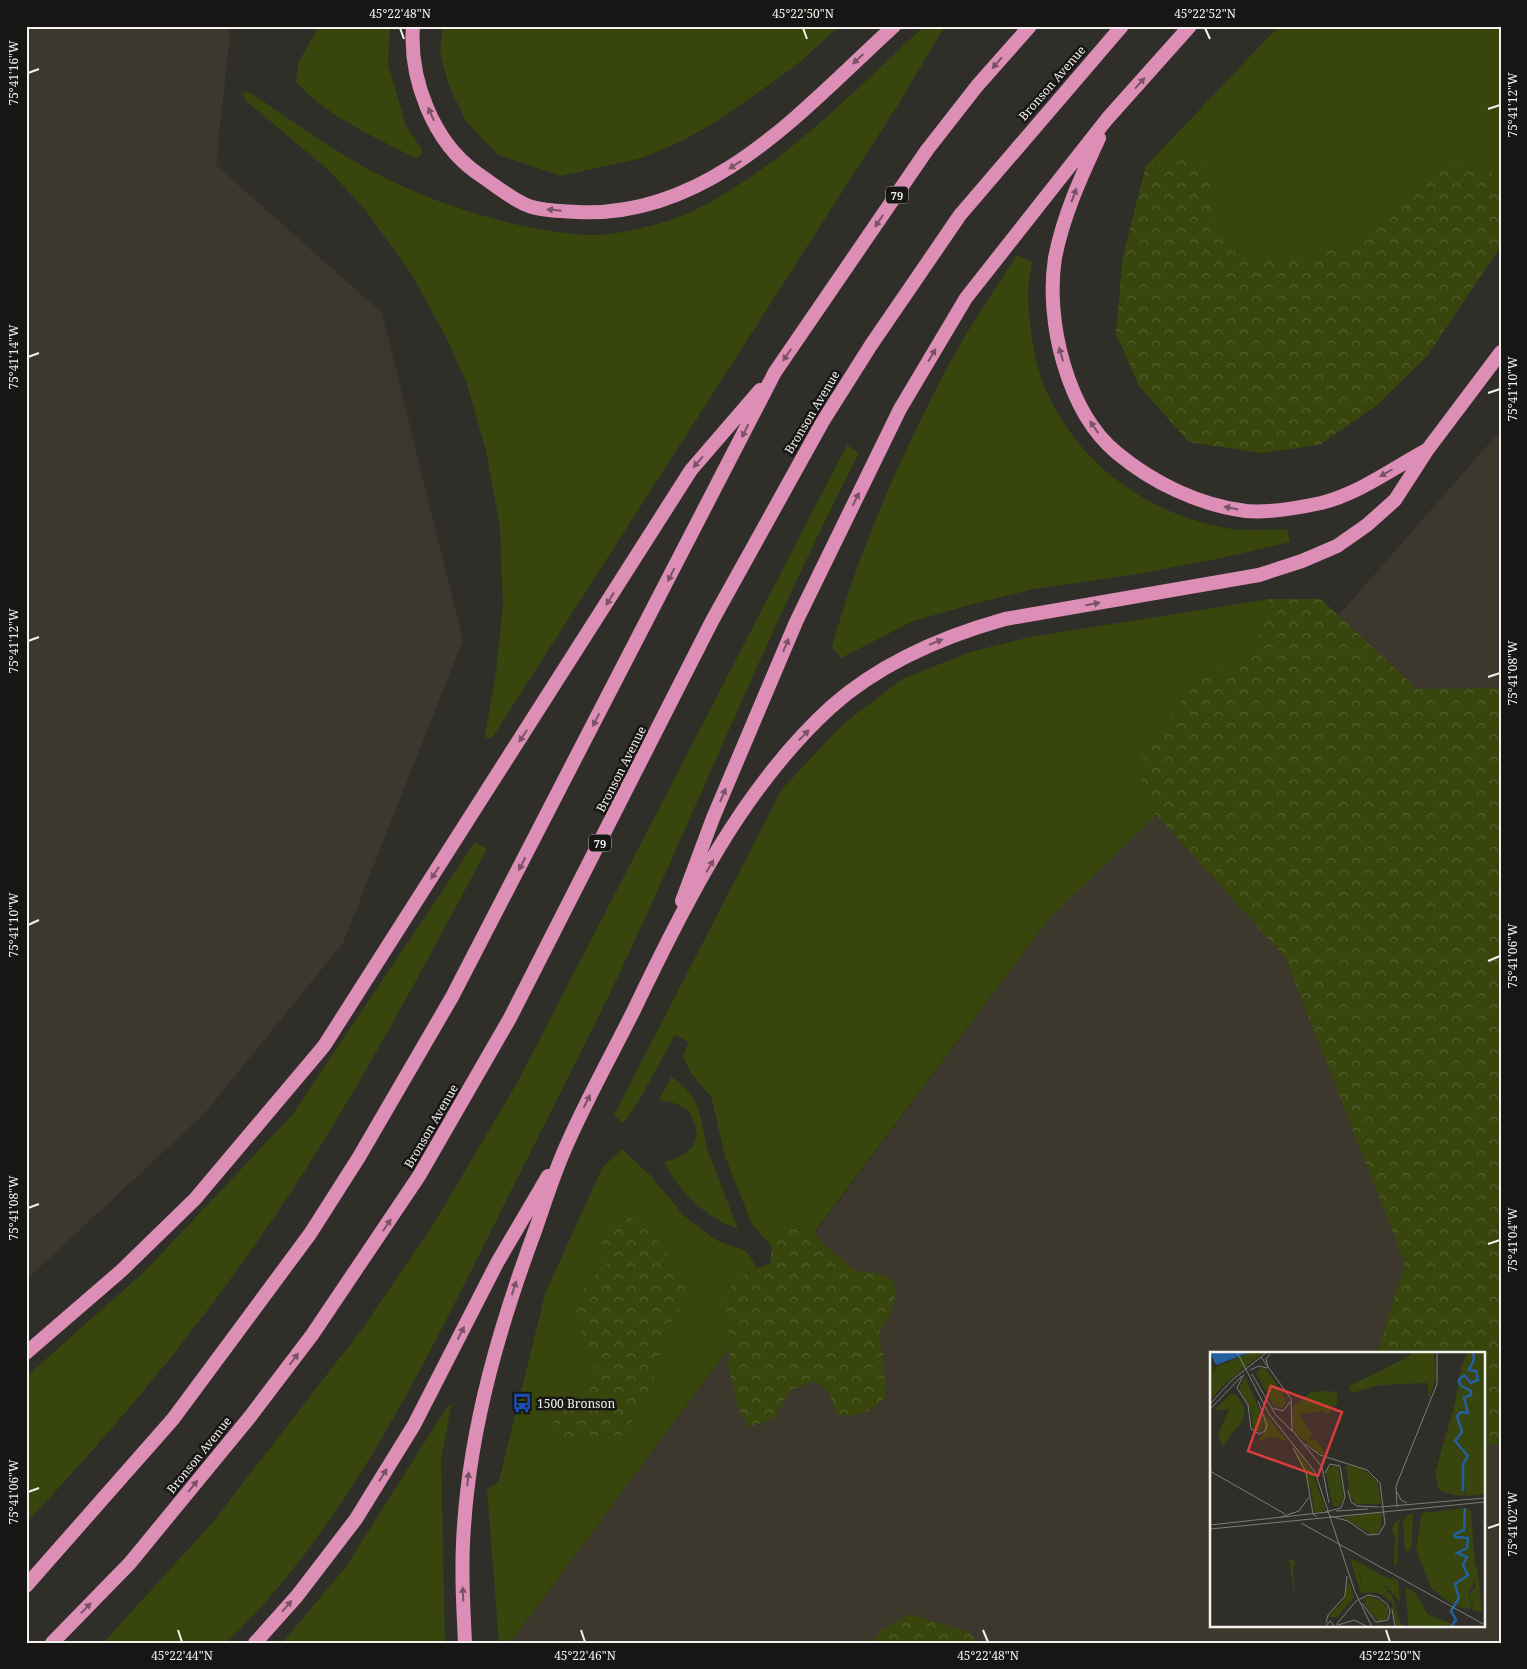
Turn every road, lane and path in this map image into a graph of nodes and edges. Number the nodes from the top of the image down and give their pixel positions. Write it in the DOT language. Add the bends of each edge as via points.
graph roads {
  1 [pos="413,26"];
  2 [pos="894,26"];
  3 [pos="1030,26"];
  4 [pos="1122,26"];
  5 [pos="1190,26"];
  6 [pos="1107,119"];
  7 [pos="1501,352"];
  8 [pos="776,372"];
  9 [pos="1428,449"];
  10 [pos="668,939"];
  11 [pos="566,1145"];
  12 [pos="26,1353"];
  13 [pos="26,1586"];
  14 [pos="52,1643"];
  15 [pos="255,1643"];
  16 [pos="465,1643"];
  2 -- 1 [label="highway, one-way" via="752,153 714,178 676,196 602,213 531,207 472,170 436,126 425,101 412,44"];
  3 -- 8 [label="highway, 79, one-way" via="927,150"];
  14 -- 4 [label="highway, Bronson Avenue / 79, one-way" via="130,1562 249,1418 312,1336 410,1191 510,1018 712,621 823,421 960,215"];
  6 -- 5 [label="highway, one-way"];
  9 -- 6 [label="highway, one-way" via="1355,491 1286,509 1247,511 1180,493 1116,452 1095,428 1078,400 1057,336 1053,297 1055,259 1064,222"];
  10 -- 6 [label="highway, one-way" via="713,818 796,622 900,409 966,298"];
  7 -- 9 [label="highway"];
  8 -- 12 [label="highway, one-way" via="691,470 324,1046 195,1199 121,1271"];
  8 -- 13 [label="highway, 79, one-way" via="461,981 359,1157 310,1234 173,1419"];
  10 -- 9 [label="highway, one-way" via="739,815 770,772 831,707 892,664 965,630 1004,619 1259,575 1302,561 1336,546 1367,525 1395,500"];
  11 -- 10 [label="highway, one-way"];
  15 -- 11 [label="highway, one-way" via="324,1562 361,1511 414,1425 497,1263"];
  16 -- 11 [label="highway, one-way" via="462,1588 464,1528 470,1466 482,1400 515,1283"];
}
